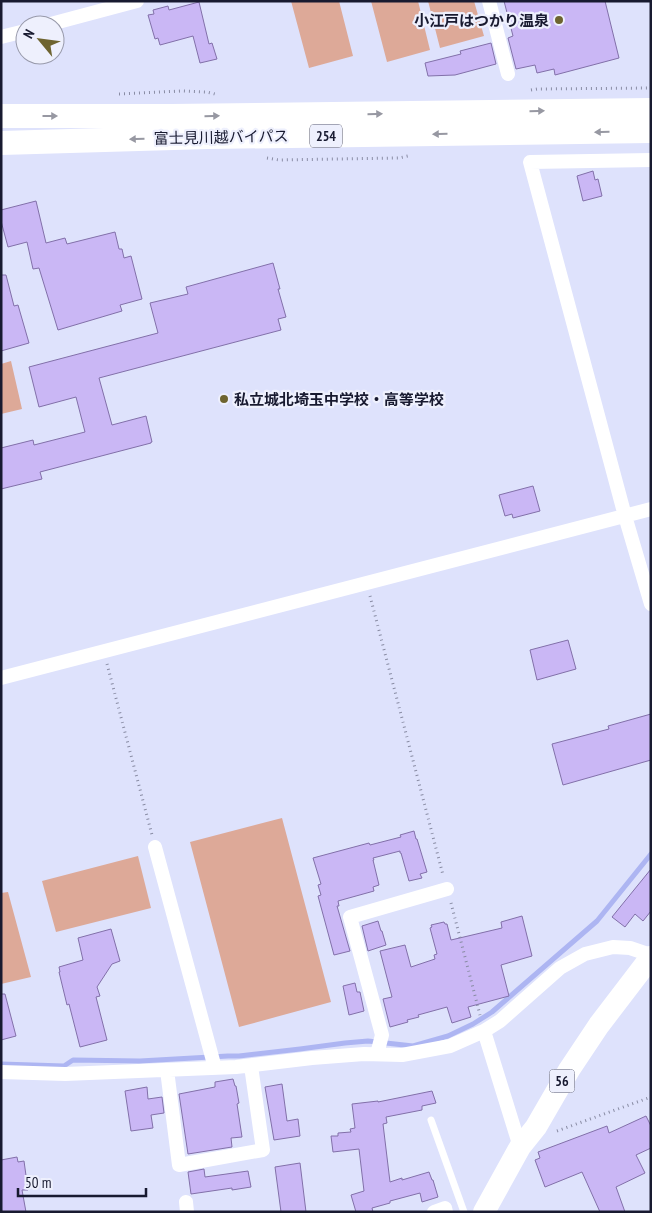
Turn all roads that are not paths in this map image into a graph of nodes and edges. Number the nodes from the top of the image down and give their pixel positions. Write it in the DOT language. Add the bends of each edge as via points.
graph roads {
  1 [pos="136,1"];
  2 [pos="489,1"];
  3 [pos="65,20"];
  4 [pos="15,34"];
  5 [pos="1,37"];
  6 [pos="508,74"];
  7 [pos="651,110"];
  8 [pos="1,116"];
  9 [pos="651,131"];
  10 [pos="1,143"];
  11 [pos="651,160"];
  12 [pos="651,509"];
  13 [pos="625,516"];
  14 [pos="651,604"];
  15 [pos="1,678"];
  16 [pos="155,846"];
  17 [pos="447,889"];
  18 [pos="651,956"];
  19 [pos="485,1034"];
  20 [pos="377,1054"];
  21 [pos="250,1066"];
  22 [pos="215,1068"];
  23 [pos="167,1070"];
  24 [pos="1,1072"];
  25 [pos="431,1120"];
  26 [pos="520,1147"];
  27 [pos="434,1212"];
  28 [pos="446,1212"];
  29 [pos="464,1212"];
  30 [pos="484,1212"];
  1 -- 3 [label="street"];
  2 -- 6 [label="street"];
  4 -- 5 [label="street"];
  8 -- 7 [label="highway, 富士見川越バイパス / 254, one-way"];
  9 -- 10 [label="highway, 富士見川越バイパス / 254, one-way"];
  11 -- 13 [label="street" via="530,162"];
  12 -- 13 [label="street"];
  13 -- 14 [label="street"];
  13 -- 15 [label="street"];
  16 -- 22 [label="street"];
  17 -- 20 [label="street" via="350,917 382,1035"];
  18 -- 19 [label="street" via="630,948 585,954 560,968"];
  18 -- 26 [label="main road, 56" via="599,1025 536,1127"];
  19 -- 20 [label="street" via="450,1046 402,1055"];
  19 -- 26 [label="street"];
  20 -- 21 [label="street"];
  21 -- 22 [label="street"];
  21 -- 23 [label="street" via="263,1150 180,1164"];
  22 -- 23 [label="street"];
  23 -- 24 [label="street" via="65,1074"];
  25 -- 29 [label="lane"];
  26 -- 30 [label="main road, 56"];
  27 -- 28 [label="street" via="445,1208"];
}
